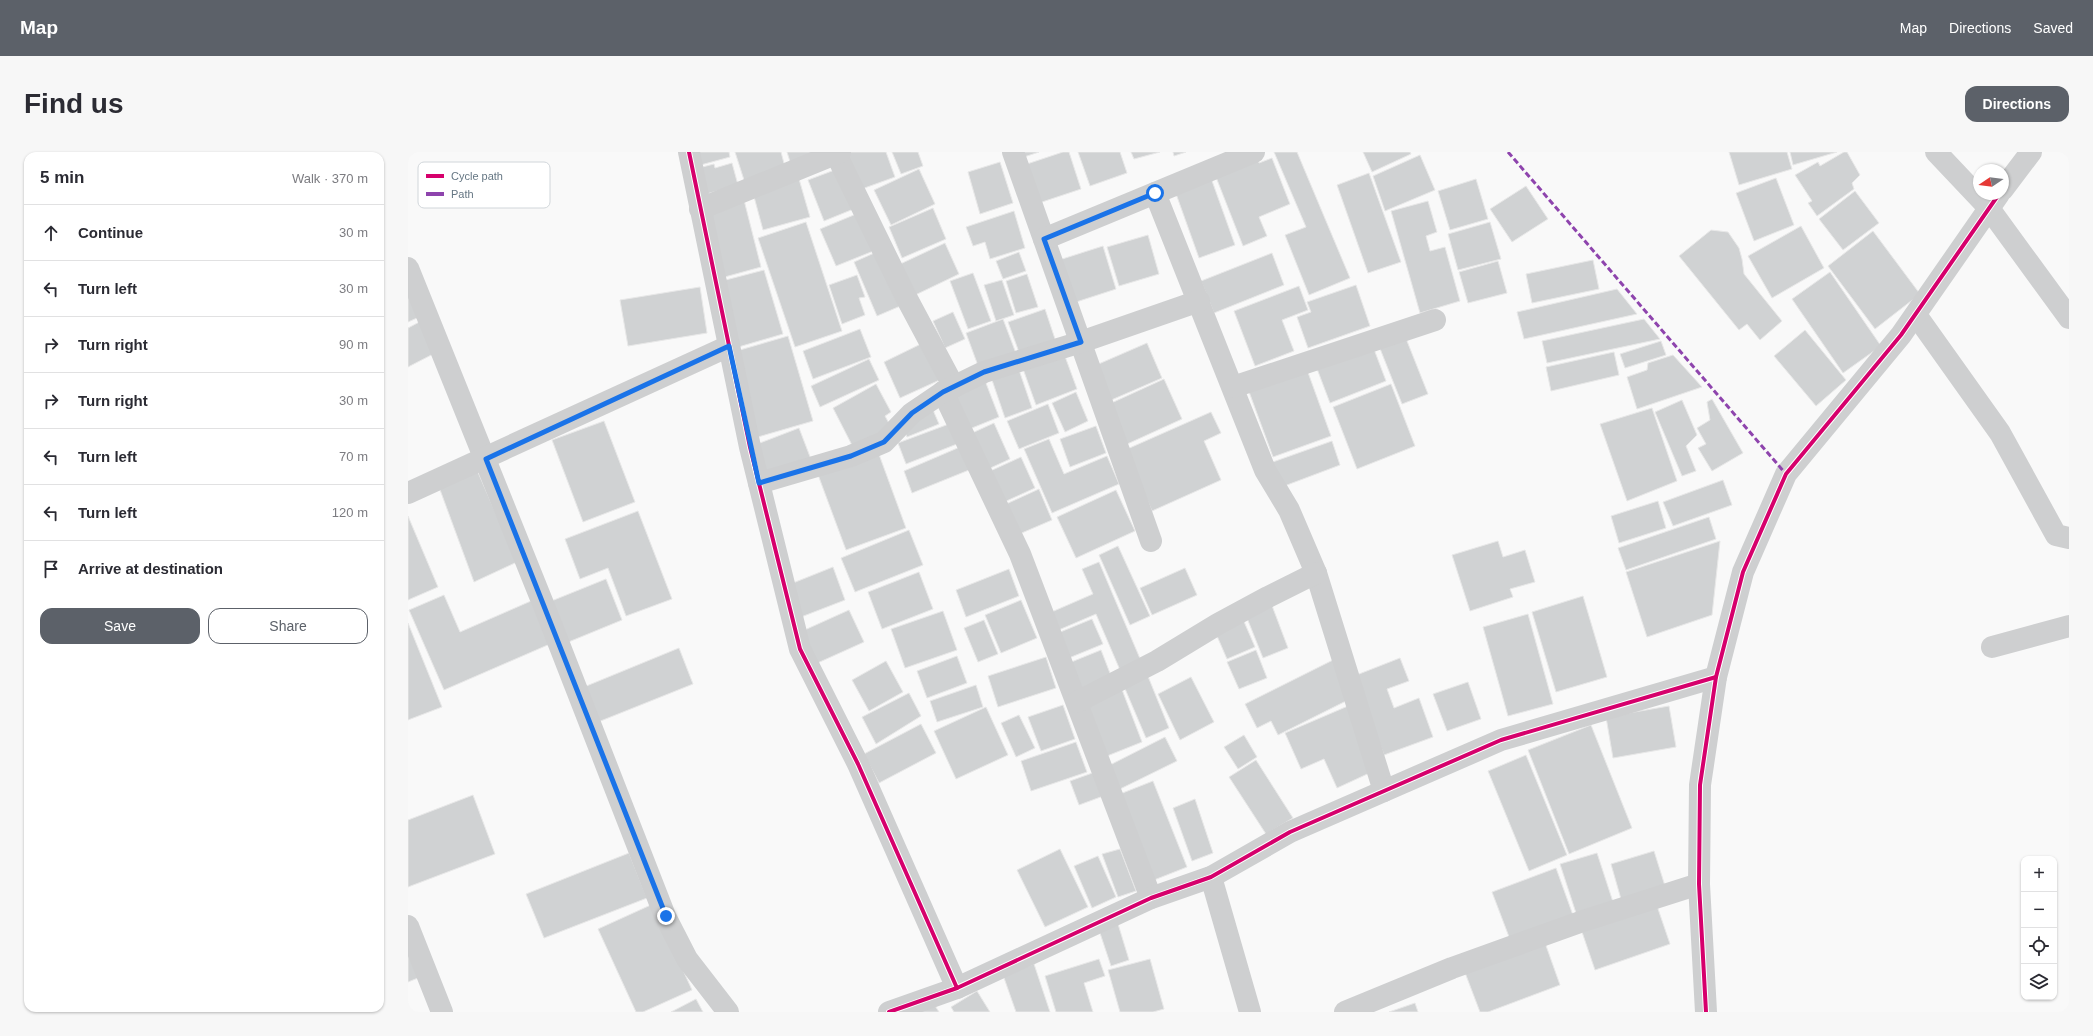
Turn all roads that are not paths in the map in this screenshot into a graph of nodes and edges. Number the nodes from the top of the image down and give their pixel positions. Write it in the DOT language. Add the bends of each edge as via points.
graph roads {
  1 [pos="689,152"];
  2 [pos="1013,152"];
  3 [pos="1254,152"];
  4 [pos="1936,152"];
  5 [pos="2031,152"];
  6 [pos="838,153"];
  7 [pos="2009,180"];
  8 [pos="1155,193"];
  9 [pos="1994,201"];
  10 [pos="700,209"];
  11 [pos="1044,239"];
  12 [pos="408,268"];
  13 [pos="1199,301"];
  14 [pos="1916,315"];
  15 [pos="2069,318"];
  16 [pos="1435,320"];
  17 [pos="1081,342"];
  18 [pos="729,346"];
  19 [pos="1232,387"];
  20 [pos="948,389"];
  21 [pos="486,459"];
  22 [pos="759,483"];
  23 [pos="408,492"];
  24 [pos="2069,538"];
  25 [pos="1151,541"];
  26 [pos="1316,573"];
  27 [pos="2069,626"];
  28 [pos="1992,647"];
  29 [pos="1716,677"];
  30 [pos="1077,702"];
  31 [pos="1384,791"];
  32 [pos="1211,877"];
  33 [pos="1699,884"];
  34 [pos="1151,898"];
  35 [pos="408,926"];
  36 [pos="957,988"];
  37 [pos="1705,989"];
  38 [pos="442,1012"];
  39 [pos="728,1012"];
  40 [pos="889,1012"];
  41 [pos="1250,1012"];
  42 [pos="1345,1012"];
  43 [pos="1706,1012"];
  44 [pos="1723,1012"];
  1 -- 10 [label="street"];
  2 -- 11 [label="street"];
  3 -- 8 [label="street"];
  4 -- 9 [label="street"];
  5 -- 7 [label="street"];
  6 -- 10 [label="street"];
  6 -- 20 [label="street"];
  8 -- 11 [label="street"];
  8 -- 13 [label="street"];
  9 -- 14 [label="street"];
  9 -- 15 [label="street"];
  10 -- 18 [label="street"];
  11 -- 17 [label="street"];
  12 -- 21 [label="street"];
  13 -- 17 [label="street"];
  13 -- 19 [label="street"];
  14 -- 24 [label="street" via="2000,433 2056,535"];
  14 -- 29 [label="street" via="1786,474 1743,572"];
  16 -- 19 [label="street"];
  17 -- 20 [label="street" via="984,372"];
  17 -- 25 [label="street"];
  18 -- 21 [label="street"];
  18 -- 22 [label="street"];
  19 -- 26 [label="street" via="1265,470 1289,510"];
  20 -- 22 [label="street" via="912,413 884,442 851,456"];
  20 -- 30 [label="street" via="1020,554"];
  21 -- 23 [label="street"];
  21 -- 39 [label="street" via="666,916 687,959"];
  22 -- 36 [label="street" via="800,649 858,764"];
  26 -- 30 [label="street"];
  26 -- 31 [label="street"];
  27 -- 28 [label="street"];
  29 -- 31 [label="street" via="1501,740"];
  29 -- 33 [label="street" via="1700,785"];
  30 -- 34 [label="street"];
  31 -- 32 [label="street" via="1290,832"];
  32 -- 34 [label="street"];
  32 -- 41 [label="street"];
  33 -- 37 [label="street"];
  33 -- 42 [label="street" via="1583,921 1452,968"];
  34 -- 36 [label="street"];
  35 -- 38 [label="street"];
  36 -- 40 [label="street"];
  37 -- 43 [label="street"];
  37 -- 44 [label="street"];
}
